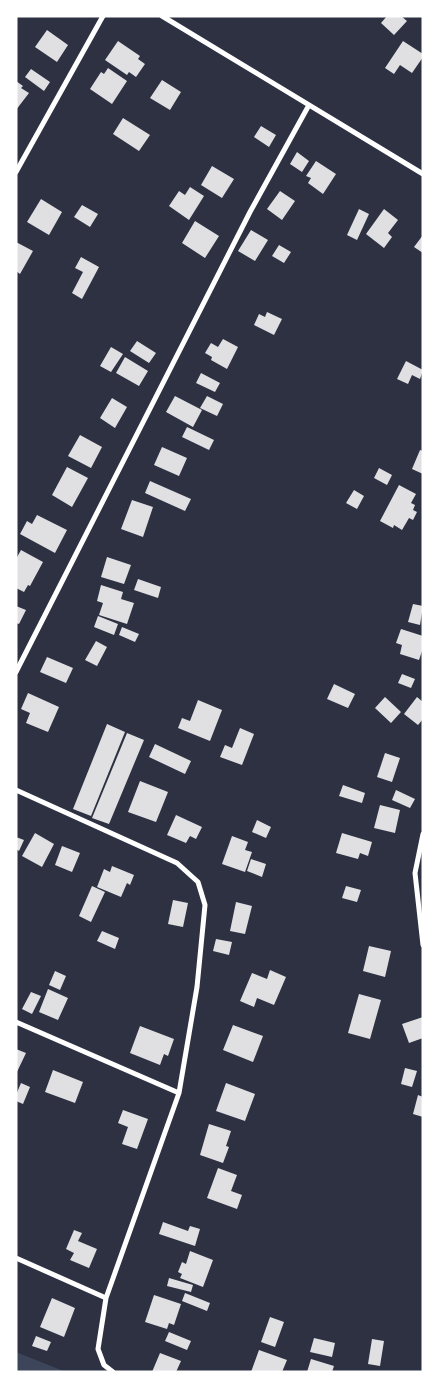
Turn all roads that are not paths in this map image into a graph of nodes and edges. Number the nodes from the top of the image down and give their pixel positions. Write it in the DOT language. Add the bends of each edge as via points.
graph roads {
  1 [pos="103,16"];
  2 [pos="162,16"];
  3 [pos="309,105"];
  4 [pos="16,172"];
  5 [pos="423,174"];
  6 [pos="16,672"];
  7 [pos="16,790"];
  8 [pos="423,834"];
  9 [pos="423,945"];
  10 [pos="16,1022"];
  11 [pos="179,1093"];
  12 [pos="16,1258"];
  13 [pos="106,1298"];
  14 [pos="113,1372"];
  1 -- 4 [label="street"];
  2 -- 3 [label="street"];
  3 -- 5 [label="street"];
  3 -- 6 [label="street" via="250,212"];
  7 -- 11 [label="street" via="177,863 198,882 205,905 197,987"];
  8 -- 9 [label="street" via="415,873"];
  10 -- 11 [label="street"];
  11 -- 13 [label="street"];
  12 -- 13 [label="street"];
  13 -- 14 [label="street" via="98,1349 104,1365"];
}
